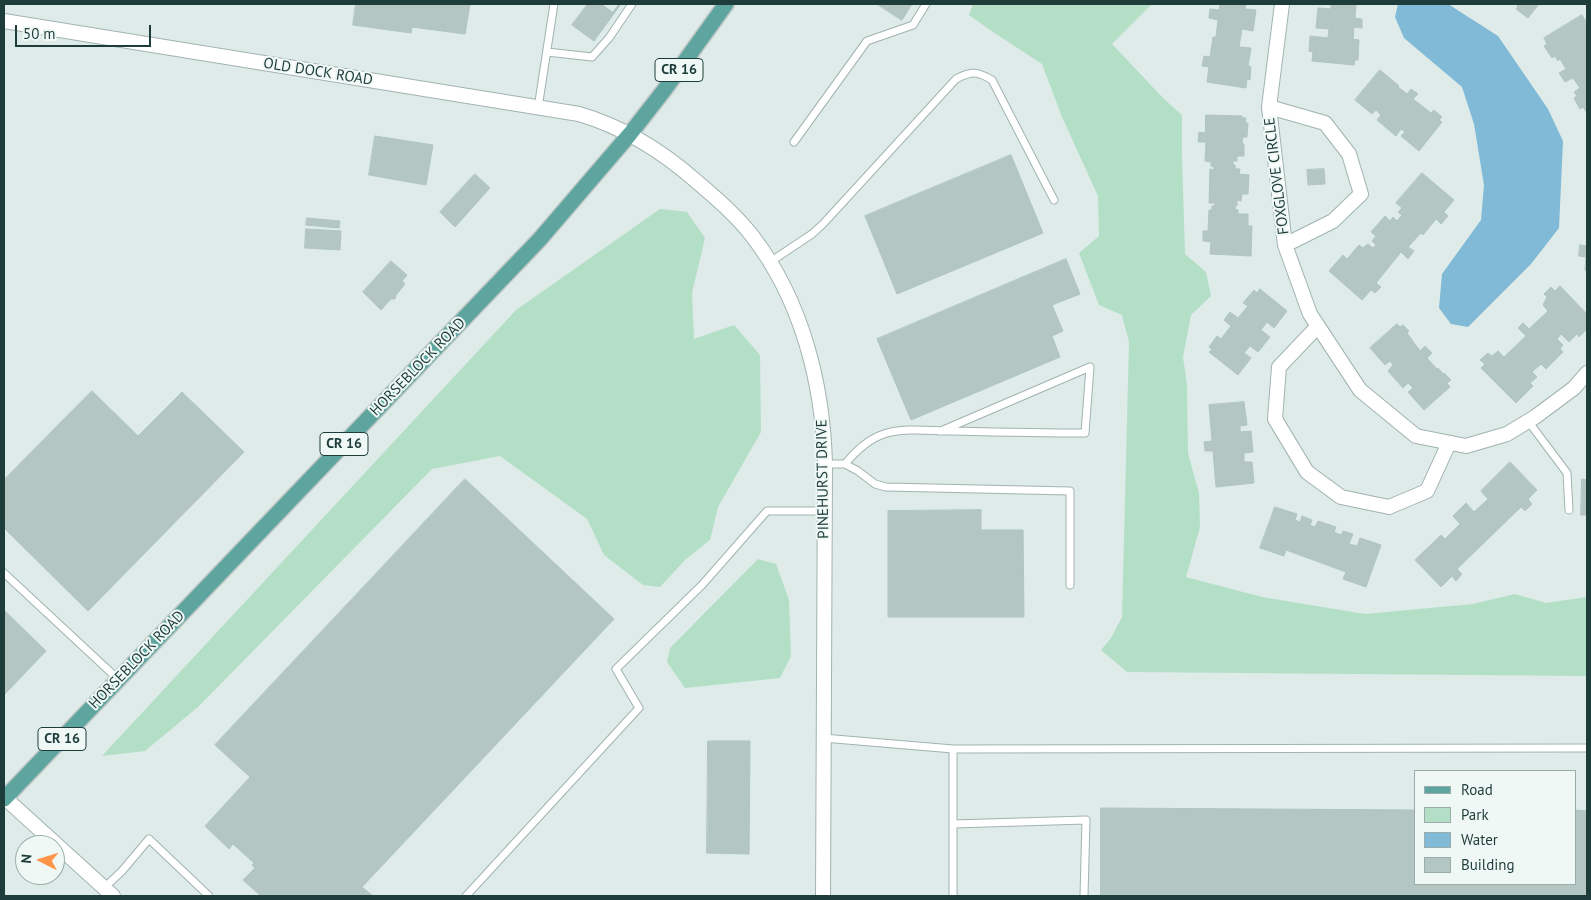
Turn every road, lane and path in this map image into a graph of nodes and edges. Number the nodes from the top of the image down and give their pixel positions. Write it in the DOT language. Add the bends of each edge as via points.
graph roads {
  1 [pos="554,4"];
  2 [pos="632,4"];
  3 [pos="726,4"];
  4 [pos="926,4"];
  5 [pos="1282,4"];
  6 [pos="4,21"];
  7 [pos="546,52"];
  8 [pos="538,108"];
  9 [pos="1269,108"];
  10 [pos="630,134"];
  11 [pos="794,142"];
  12 [pos="1054,200"];
  13 [pos="1285,246"];
  14 [pos="770,262"];
  15 [pos="1318,326"];
  16 [pos="1587,372"];
  17 [pos="1528,422"];
  18 [pos="941,431"];
  19 [pos="1449,443"];
  20 [pos="825,464"];
  21 [pos="845,464"];
  22 [pos="1569,510"];
  23 [pos="825,511"];
  24 [pos="4,573"];
  25 [pos="1070,585"];
  26 [pos="119,680"];
  27 [pos="822,738"];
  28 [pos="1587,748"];
  29 [pos="953,749"];
  30 [pos="4,798"];
  31 [pos="953,824"];
  32 [pos="108,892"];
  33 [pos="209,896"];
  34 [pos="466,896"];
  35 [pos="823,896"];
  36 [pos="953,896"];
  37 [pos="1084,896"];
  1 -- 7 [label="lane"];
  2 -- 7 [label="lane" via="592,56"];
  3 -- 10 [label="main road, HORSEBLOCK ROAD / CR 16"];
  4 -- 11 [label="lane" via="913,25 867,42"];
  5 -- 9 [label="street, FOXGLOVE CIRCLE"];
  6 -- 8 [label="street, OLD DOCK ROAD"];
  7 -- 8 [label="lane"];
  8 -- 10 [label="street, OLD DOCK ROAD" via="584,116"];
  9 -- 13 [label="street, FOXGLOVE CIRCLE"];
  9 -- 13 [label="street, FOXGLOVE CIRCLE" via="1325,123 1349,154 1361,194 1332,221"];
  10 -- 14 [label="street, PINEHURST DRIVE" via="667,158 711,194 752,236"];
  10 -- 26 [label="main road, HORSEBLOCK ROAD / CR 16" via="488,294"];
  12 -- 14 [label="lane" via="992,80 981,73 968,72 956,79 823,224"];
  13 -- 15 [label="street, FOXGLOVE CIRCLE" via="1310,314"];
  14 -- 20 [label="street, PINEHURST DRIVE" via="808,347 821,404"];
  15 -- 19 [label="street, FOXGLOVE CIRCLE" via="1360,390 1416,436"];
  15 -- 19 [label="street" via="1280,367 1275,419 1307,472 1341,497 1389,507 1427,491"];
  16 -- 17 [label="street, FOXGLOVE CIRCLE" via="1574,388"];
  17 -- 19 [label="street, FOXGLOVE CIRCLE" via="1507,434 1466,446"];
  17 -- 22 [label="lane" via="1566,473"];
  18 -- 18 [label="lane" via="1085,433 1090,367 1037,390"];
  18 -- 21 [label="lane" via="907,430 884,434 864,445"];
  20 -- 21 [label="lane"];
  20 -- 23 [label="street, PINEHURST DRIVE"];
  21 -- 25 [label="lane" via="875,484 886,487 1070,491"];
  23 -- 27 [label="street, PINEHURST DRIVE"];
  23 -- 34 [label="lane" via="767,511 702,585 616,669 639,708"];
  24 -- 26 [label="lane"];
  26 -- 30 [label="main road, HORSEBLOCK ROAD / CR 16"];
  27 -- 29 [label="lane"];
  27 -- 35 [label="street, PINEHURST DRIVE"];
  28 -- 29 [label="lane"];
  29 -- 31 [label="lane"];
  30 -- 32 [label="street"];
  31 -- 36 [label="lane"];
  31 -- 37 [label="lane" via="1086,820"];
  32 -- 33 [label="lane" via="149,839"];
}
